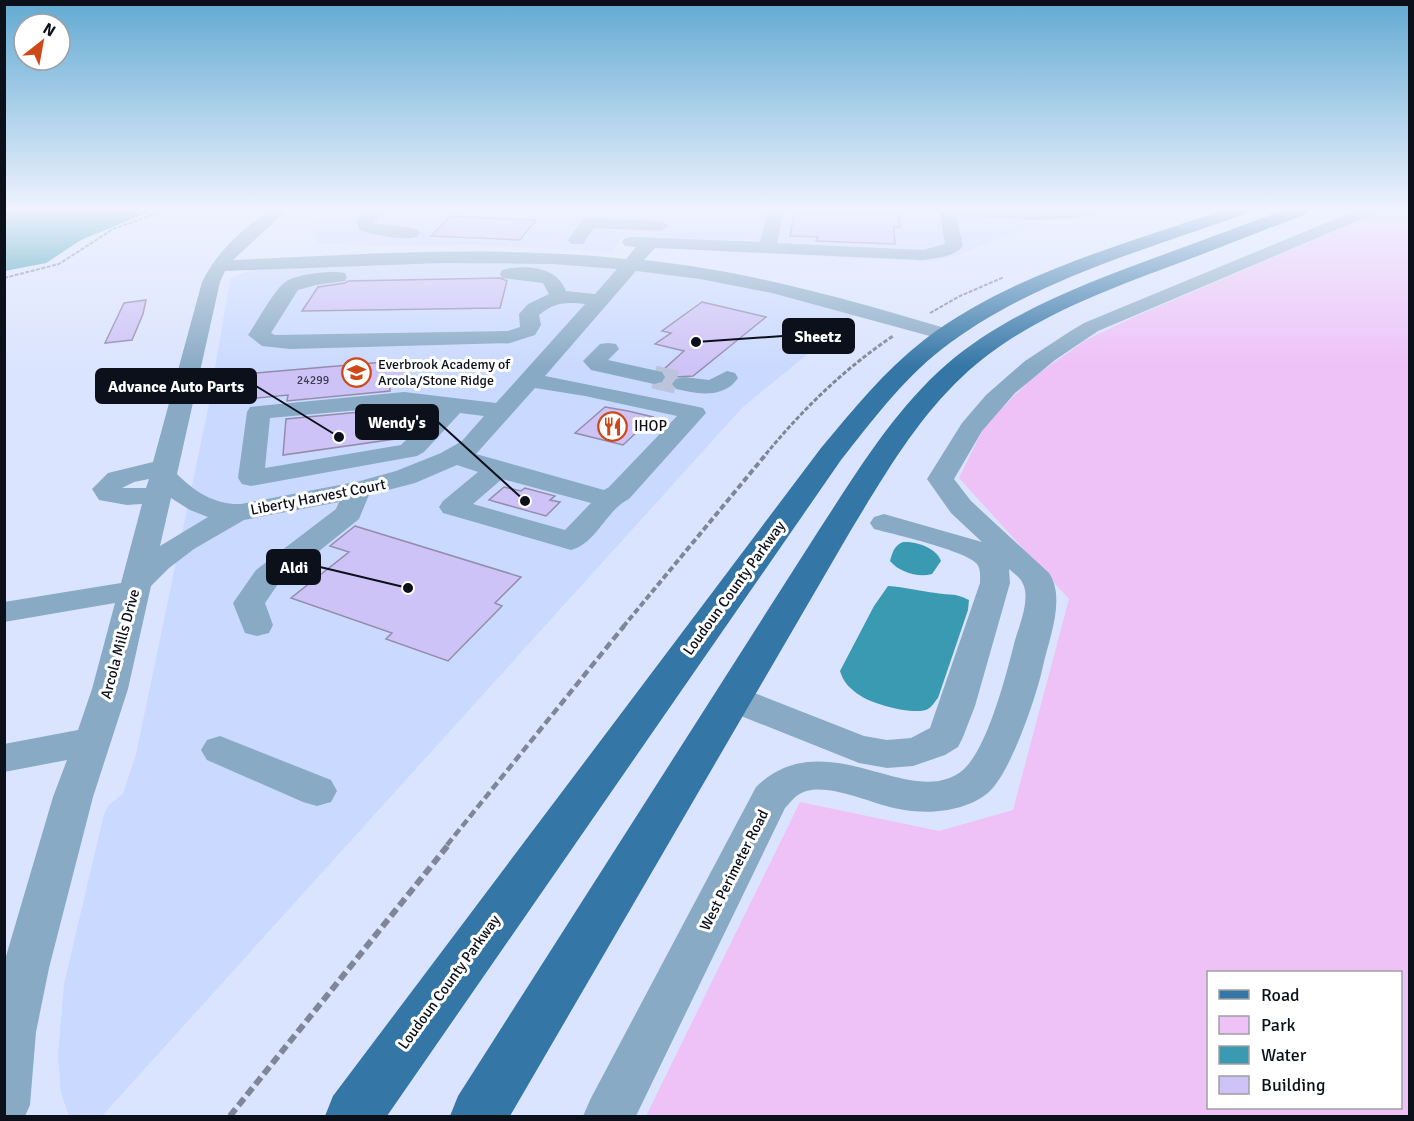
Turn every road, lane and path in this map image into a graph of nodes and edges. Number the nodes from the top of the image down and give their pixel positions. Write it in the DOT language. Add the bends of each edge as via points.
graph roads {
  1 [pos="62,262"];
  2 [pos="222,262"];
  3 [pos="309,262"];
  4 [pos="611,262"];
  5 [pos="1097,262"];
  6 [pos="1166,262"];
  7 [pos="1245,262"];
  8 [pos="631,264"];
  9 [pos="219,266"];
  10 [pos="1011,274"];
  11 [pos="4,278"];
  12 [pos="560,296"];
  13 [pos="599,300"];
  14 [pos="911,324"];
  15 [pos="948,335"];
  16 [pos="608,349"];
  17 [pos="956,369"];
  18 [pos="654,377"];
  19 [pos="727,378"];
  20 [pos="529,380"];
  21 [pos="684,384"];
  22 [pos="455,404"];
  23 [pos="502,411"];
  24 [pos="456,456"];
  25 [pos="496,470"];
  26 [pos="163,480"];
  27 [pos="357,491"];
  28 [pos="462,499"];
  29 [pos="607,499"];
  30 [pos="238,512"];
  31 [pos="884,523"];
  32 [pos="135,587"];
  33 [pos="4,612"];
  34 [pos="257,625"];
  35 [pos="734,699"];
  36 [pos="92,741"];
  37 [pos="220,750"];
  38 [pos="4,758"];
  39 [pos="317,791"];
  40 [pos="10,1108"];
  41 [pos="230,1116"];
  42 [pos="353,1116"];
  43 [pos="478,1116"];
  44 [pos="609,1116"];
  1 -- 11 [label="path"];
  2 -- 9 [label="street, Arcola Mills Drive"];
  3 -- 9 [label="street"];
  4 -- 8 [label="street"];
  5 -- 15 [label="main road, Loudoun County Parkway" via="1009,299"];
  6 -- 17 [label="main road" via="1061,303 1016,327"];
  7 -- 44 [label="street, West Perimeter Road" via="1091,327 1020,376 983,412 940,479 961,507 1038,580 1041,600 1021,687 995,752 978,779 961,791 932,796 899,794 834,776 805,776 784,784 770,798"];
  8 -- 13 [label="street, Liberty Harvest Court"];
  8 -- 14 [label="street" via="777,287"];
  9 -- 26 [label="street, Arcola Mills Drive" via="211,282"];
  10 -- 14 [label="path" via="960,296"];
  12 -- 12 [label="street" via="553,281 528,274 314,279 291,286 259,335 270,341 290,343 510,337 528,331 529,314"];
  12 -- 13 [label="street"];
  13 -- 20 [label="street, Liberty Harvest Court"];
  14 -- 15 [label="street"];
  14 -- 41 [label="path" via="849,368 790,425"];
  15 -- 17 [label="main road" via="968,350"];
  15 -- 42 [label="main road, Loudoun County Parkway" via="887,387 831,454"];
  16 -- 18 [label="street" via="594,361"];
  17 -- 35 [label="main road" via="889,443"];
  19 -- 21 [label="street" via="713,387"];
  20 -- 23 [label="street, Liberty Harvest Court"];
  20 -- 29 [label="street" via="694,413 619,493"];
  22 -- 22 [label="street" via="404,399 259,412 251,478 408,451"];
  22 -- 23 [label="street"];
  23 -- 24 [label="street, Liberty Harvest Court" via="471,446"];
  24 -- 25 [label="street"];
  24 -- 27 [label="street, Liberty Harvest Court" via="420,473"];
  25 -- 28 [label="street"];
  25 -- 28 [label="street" via="572,497 586,508 569,523 552,525"];
  25 -- 29 [label="street"];
  26 -- 30 [label="street" via="207,507"];
  26 -- 32 [label="street, Arcola Mills Drive"];
  27 -- 30 [label="street, Liberty Harvest Court"];
  27 -- 34 [label="street" via="349,513 267,577 249,603"];
  28 -- 29 [label="street" via="453,507 570,541"];
  30 -- 32 [label="street" via="158,561"];
  31 -- 35 [label="street" via="929,525 987,556 995,568 995,583 945,736 913,752 887,754 859,749"];
  32 -- 33 [label="street"];
  32 -- 36 [label="street, Arcola Mills Drive" via="110,689"];
  35 -- 43 [label="main road"];
  36 -- 38 [label="street"];
  36 -- 40 [label="street, Arcola Mills Drive" via="26,968 12,1032"];
  37 -- 39 [label="street"];
}
